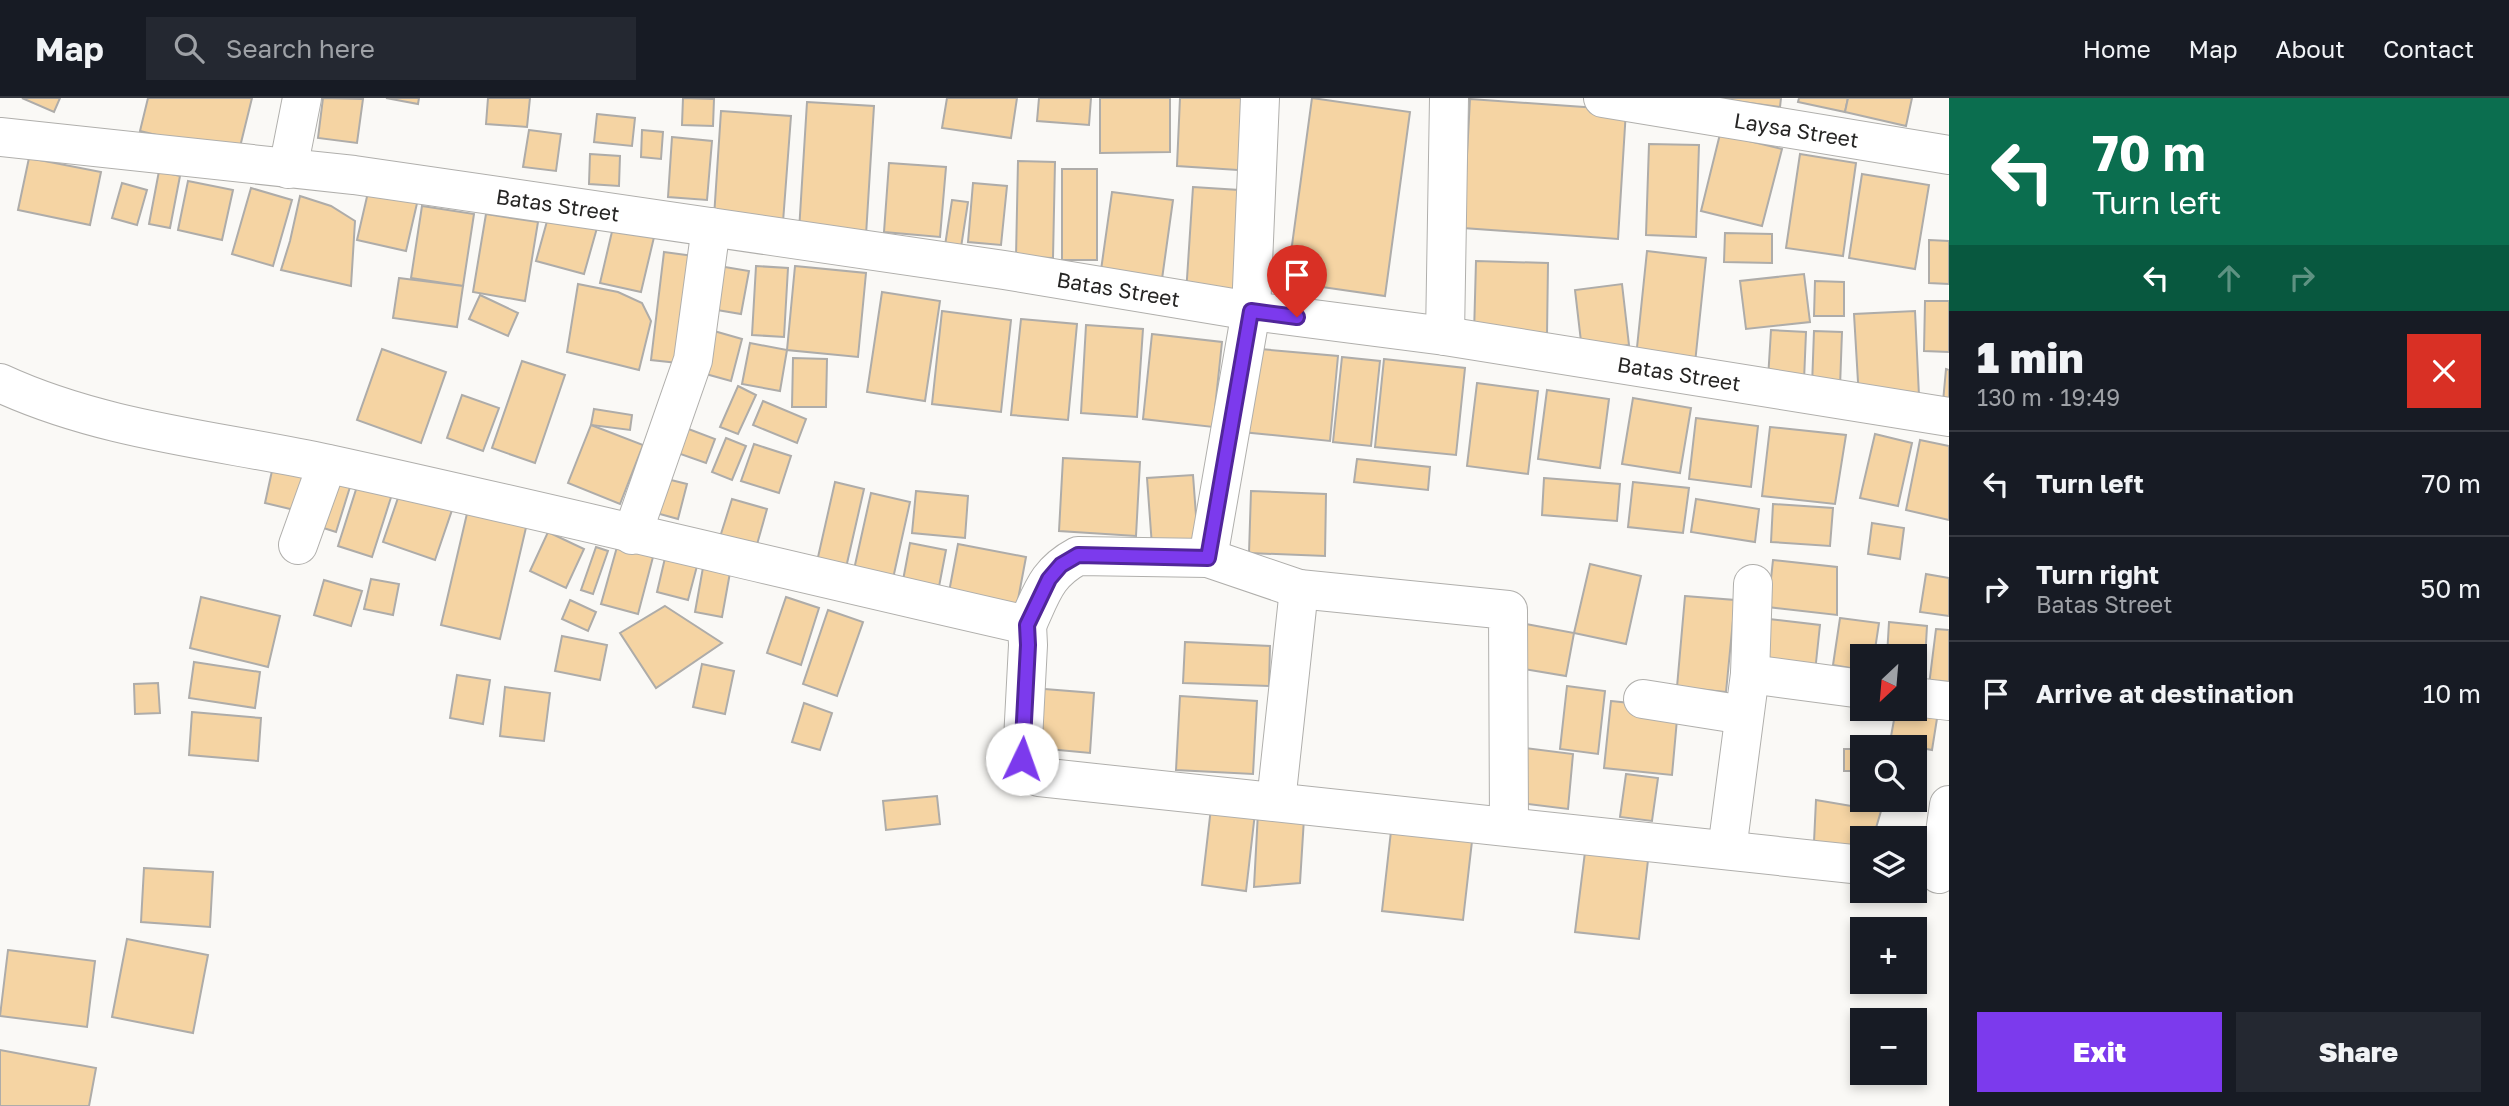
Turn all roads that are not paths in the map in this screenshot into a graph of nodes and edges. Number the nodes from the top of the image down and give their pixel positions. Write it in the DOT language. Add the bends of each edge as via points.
graph roads {
  1 [pos="302,98"];
  2 [pos="1260,98"];
  3 [pos="1448,98"];
  4 [pos="1603,98"];
  5 [pos="0,137"];
  6 [pos="1949,155"];
  7 [pos="288,169"];
  8 [pos="711,227"];
  9 [pos="1251,311"];
  10 [pos="1445,336"];
  11 [pos="0,383"];
  12 [pos="1949,417"];
  13 [pos="327,464"];
  14 [pos="632,535"];
  15 [pos="298,545"];
  16 [pos="1208,558"];
  17 [pos="1753,583"];
  18 [pos="1299,589"];
  19 [pos="1027,625"];
  20 [pos="1750,674"];
  21 [pos="1850,687"];
  22 [pos="1927,698"];
  23 [pos="1643,699"];
  24 [pos="1949,701"];
  25 [pos="1744,715"];
  26 [pos="1276,802"];
  27 [pos="1949,805"];
  28 [pos="1509,827"];
  29 [pos="1727,850"];
  30 [pos="1850,864"];
  31 [pos="1934,873"];
  1 -- 7 [label="street"];
  2 -- 9 [label="street"];
  3 -- 10 [label="street"];
  4 -- 6 [label="street, Laysa Street"];
  5 -- 7 [label="street, Batas Street"];
  7 -- 8 [label="street, Batas Street"];
  8 -- 9 [label="street, Batas Street"];
  8 -- 14 [label="street" via="693,360"];
  9 -- 10 [label="street, Batas Street"];
  9 -- 16 [label="street"];
  10 -- 12 [label="street, Batas Street"];
  11 -- 13 [label="street" via="131,428"];
  13 -- 14 [label="street"];
  13 -- 15 [label="street"];
  14 -- 19 [label="street"];
  16 -- 18 [label="street"];
  16 -- 19 [label="street" via="1078,555 1049,579"];
  17 -- 20 [label="street"];
  18 -- 26 [label="street"];
  18 -- 28 [label="street" via="1508,610"];
  19 -- 26 [label="street" via="1022,759 1027,771 1039,777"];
  20 -- 21 [label="street"];
  20 -- 25 [label="street"];
  22 -- 24 [label="street"];
  23 -- 25 [label="street"];
  25 -- 29 [label="street"];
  26 -- 28 [label="street"];
  27 -- 31 [label="street"];
  28 -- 29 [label="street"];
  29 -- 30 [label="street"];
}
